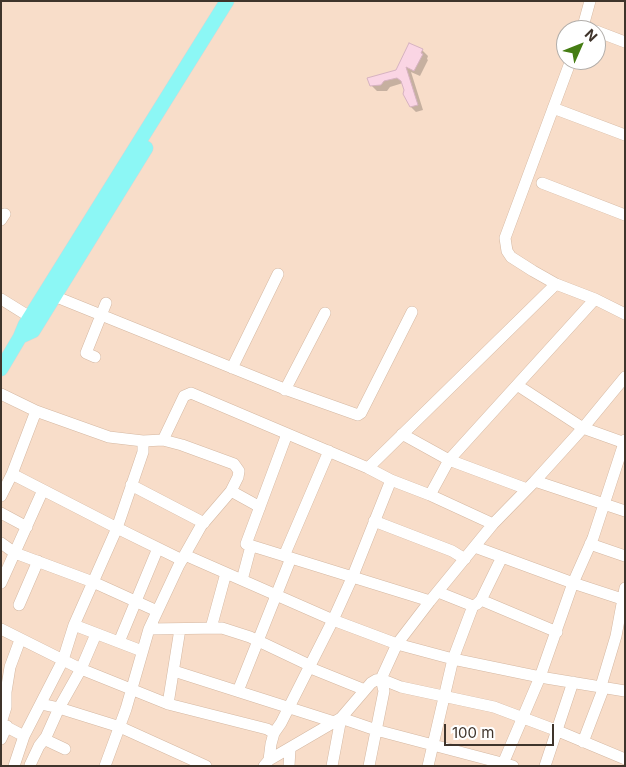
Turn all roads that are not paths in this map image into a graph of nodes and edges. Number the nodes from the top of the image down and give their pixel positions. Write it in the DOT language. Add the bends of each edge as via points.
graph roads {
  1 [pos="226,1"];
  2 [pos="237,1"];
  3 [pos="590,1"];
  4 [pos="584,20"];
  5 [pos="606,34"];
  6 [pos="625,42"];
  7 [pos="567,70"];
  8 [pos="553,108"];
  9 [pos="625,134"];
  10 [pos="542,183"];
  11 [pos="625,214"];
  12 [pos="278,274"];
  13 [pos="556,284"];
  14 [pos="54,296"];
  15 [pos="1,299"];
  16 [pos="595,299"];
  17 [pos="106,303"];
  18 [pos="412,312"];
  19 [pos="325,313"];
  20 [pos="624,313"];
  21 [pos="101,315"];
  22 [pos="30,317"];
  23 [pos="20,338"];
  24 [pos="95,357"];
  25 [pos="232,368"];
  26 [pos="1,369"];
  27 [pos="625,377"];
  28 [pos="517,385"];
  29 [pos="286,390"];
  30 [pos="620,392"];
  31 [pos="1,394"];
  32 [pos="36,411"];
  33 [pos="583,428"];
  34 [pos="287,434"];
  35 [pos="402,434"];
  36 [pos="163,440"];
  37 [pos="142,441"];
  38 [pos="624,442"];
  39 [pos="329,451"];
  40 [pos="449,460"];
  41 [pos="368,468"];
  42 [pos="12,474"];
  43 [pos="391,480"];
  44 [pos="131,485"];
  45 [pos="531,485"];
  46 [pos="43,490"];
  47 [pos="231,491"];
  48 [pos="430,495"];
  49 [pos="1,496"];
  50 [pos="604,504"];
  51 [pos="260,507"];
  52 [pos="625,511"];
  53 [pos="1,513"];
  54 [pos="374,521"];
  55 [pos="204,523"];
  56 [pos="493,524"];
  57 [pos="27,527"];
  58 [pos="117,528"];
  59 [pos="1,543"];
  60 [pos="590,544"];
  61 [pos="251,546"];
  62 [pos="475,547"];
  63 [pos="158,548"];
  64 [pos="15,553"];
  65 [pos="625,556"];
  66 [pos="184,557"];
  67 [pos="287,557"];
  68 [pos="502,557"];
  69 [pos="465,559"];
  70 [pos="38,561"];
  71 [pos="226,573"];
  72 [pos="352,578"];
  73 [pos="242,580"];
  74 [pos="93,582"];
  75 [pos="1,583"];
  76 [pos="573,583"];
  77 [pos="625,588"];
  78 [pos="438,592"];
  79 [pos="276,595"];
  80 [pos="136,600"];
  81 [pos="623,600"];
  82 [pos="430,601"];
  83 [pos="477,603"];
  84 [pos="19,604"];
  85 [pos="158,611"];
  86 [pos="333,620"];
  87 [pos="74,625"];
  88 [pos="211,628"];
  89 [pos="1,629"];
  90 [pos="149,629"];
  91 [pos="180,629"];
  92 [pos="557,632"];
  93 [pos="96,634"];
  94 [pos="20,640"];
  95 [pos="257,641"];
  96 [pos="118,642"];
  97 [pos="397,644"];
  98 [pos="142,651"];
  99 [pos="453,659"];
  100 [pos="62,660"];
  101 [pos="308,666"];
  102 [pos="81,669"];
  103 [pos="174,671"];
  104 [pos="540,677"];
  105 [pos="381,679"];
  106 [pos="574,682"];
  107 [pos="602,687"];
  108 [pos="131,689"];
  109 [pos="364,690"];
  110 [pos="625,691"];
  111 [pos="238,692"];
  112 [pos="444,696"];
  113 [pos="41,704"];
  114 [pos="168,704"];
  115 [pos="289,707"];
  116 [pos="59,708"];
  117 [pos="521,718"];
  118 [pos="337,720"];
  119 [pos="3,724"];
  120 [pos="120,727"];
  121 [pos="376,730"];
  122 [pos="558,731"];
  123 [pos="274,733"];
  124 [pos="24,736"];
  125 [pos="46,737"];
  126 [pos="1,739"];
  127 [pos="584,742"];
  128 [pos="432,744"];
  129 [pos="65,749"];
  130 [pos="290,749"];
  131 [pos="625,759"];
  132 [pos="266,763"];
  133 [pos="30,765"];
  134 [pos="506,765"];
  135 [pos="14,766"];
  136 [pos="105,766"];
  137 [pos="206,766"];
  138 [pos="289,766"];
  139 [pos="332,766"];
  140 [pos="369,766"];
  141 [pos="428,766"];
  142 [pos="545,766"];
  143 [pos="623,766"];
  1 -- 22 [label="main road"];
  2 -- 14 [label="main road"];
  3 -- 4 [label="street"];
  5 -- 6 [label="street"];
  7 -- 8 [label="street"];
  8 -- 9 [label="street"];
  8 -- 13 [label="street" via="505,238 511,257"];
  10 -- 11 [label="street"];
  12 -- 25 [label="street"];
  13 -- 16 [label="street"];
  13 -- 35 [label="street"];
  14 -- 21 [label="street"];
  14 -- 23 [label="main road" via="33,331"];
  15 -- 22 [label="street"];
  16 -- 20 [label="street"];
  16 -- 28 [label="street"];
  17 -- 21 [label="street"];
  18 -- 29 [label="street" via="362,413 358,415"];
  19 -- 29 [label="street"];
  21 -- 24 [label="street" via="86,353"];
  21 -- 25 [label="street"];
  22 -- 23 [label="main road"];
  23 -- 26 [label="main road"];
  25 -- 29 [label="street"];
  27 -- 30 [label="street"];
  28 -- 33 [label="street"];
  28 -- 40 [label="street"];
  30 -- 33 [label="street"];
  31 -- 32 [label="street"];
  32 -- 37 [label="street" via="110,436"];
  32 -- 42 [label="street"];
  33 -- 38 [label="street"];
  33 -- 45 [label="street"];
  34 -- 36 [label="street" via="191,393 184,396"];
  34 -- 39 [label="street"];
  34 -- 51 [label="street"];
  35 -- 40 [label="street"];
  35 -- 41 [label="street"];
  36 -- 37 [label="street"];
  36 -- 47 [label="street" via="234,464 239,471"];
  37 -- 44 [label="street" via="143,452"];
  38 -- 50 [label="street"];
  39 -- 41 [label="street"];
  39 -- 67 [label="street"];
  40 -- 45 [label="street"];
  40 -- 48 [label="street"];
  41 -- 43 [label="street"];
  42 -- 46 [label="street"];
  42 -- 49 [label="street"];
  43 -- 48 [label="street"];
  43 -- 54 [label="street"];
  44 -- 55 [label="street"];
  44 -- 58 [label="street"];
  45 -- 50 [label="street"];
  45 -- 56 [label="street"];
  46 -- 57 [label="street"];
  46 -- 58 [label="street"];
  47 -- 51 [label="street"];
  47 -- 55 [label="street"];
  48 -- 56 [label="street"];
  50 -- 52 [label="street"];
  50 -- 60 [label="street"];
  51 -- 61 [label="street" via="246,544"];
  53 -- 57 [label="street"];
  54 -- 69 [label="street"];
  54 -- 72 [label="street"];
  55 -- 66 [label="street"];
  56 -- 62 [label="street"];
  57 -- 64 [label="street"];
  58 -- 63 [label="street"];
  58 -- 74 [label="street"];
  59 -- 64 [label="street"];
  60 -- 65 [label="street"];
  60 -- 76 [label="street"];
  61 -- 67 [label="street"];
  61 -- 73 [label="street"];
  62 -- 68 [label="street"];
  62 -- 69 [label="street"];
  63 -- 66 [label="street"];
  63 -- 80 [label="street"];
  64 -- 70 [label="street"];
  64 -- 75 [label="street"];
  66 -- 71 [label="street"];
  66 -- 85 [label="street"];
  67 -- 72 [label="street"];
  67 -- 79 [label="street"];
  68 -- 76 [label="street"];
  68 -- 83 [label="street"];
  69 -- 78 [label="street"];
  70 -- 74 [label="street"];
  70 -- 84 [label="street"];
  71 -- 73 [label="street"];
  71 -- 88 [label="street"];
  72 -- 82 [label="street"];
  72 -- 86 [label="street"];
  73 -- 79 [label="street"];
  74 -- 80 [label="street"];
  74 -- 87 [label="street"];
  76 -- 81 [label="street"];
  76 -- 92 [label="street"];
  77 -- 81 [label="street"];
  78 -- 82 [label="street"];
  78 -- 83 [label="street"];
  79 -- 86 [label="street"];
  79 -- 95 [label="street"];
  80 -- 85 [label="street"];
  80 -- 96 [label="street"];
  81 -- 107 [label="street"];
  82 -- 97 [label="street"];
  83 -- 92 [label="street"];
  83 -- 99 [label="street"];
  85 -- 90 [label="street"];
  86 -- 97 [label="street"];
  86 -- 101 [label="street"];
  87 -- 93 [label="street"];
  87 -- 100 [label="street"];
  88 -- 91 [label="street"];
  88 -- 95 [label="street" via="222,628"];
  89 -- 94 [label="street"];
  90 -- 91 [label="street"];
  90 -- 98 [label="street"];
  91 -- 103 [label="street"];
  92 -- 104 [label="street"];
  93 -- 96 [label="street"];
  93 -- 102 [label="street"];
  94 -- 100 [label="street"];
  94 -- 119 [label="street" via="10,667"];
  95 -- 101 [label="street"];
  95 -- 111 [label="street"];
  96 -- 98 [label="street"];
  97 -- 99 [label="street"];
  97 -- 105 [label="street"];
  98 -- 108 [label="street"];
  99 -- 104 [label="street"];
  99 -- 112 [label="street"];
  100 -- 102 [label="street"];
  100 -- 113 [label="street"];
  101 -- 109 [label="street"];
  101 -- 115 [label="street"];
  102 -- 108 [label="street"];
  102 -- 116 [label="street"];
  103 -- 111 [label="street"];
  103 -- 114 [label="street"];
  104 -- 106 [label="street"];
  104 -- 117 [label="street"];
  105 -- 109 [label="street"];
  105 -- 112 [label="street"];
  105 -- 121 [label="street" via="384,692"];
  106 -- 107 [label="street"];
  106 -- 122 [label="street"];
  107 -- 110 [label="street"];
  107 -- 127 [label="street"];
  108 -- 114 [label="street"];
  108 -- 120 [label="street"];
  109 -- 118 [label="street"];
  111 -- 115 [label="street"];
  112 -- 117 [label="street" via="494,707"];
  112 -- 128 [label="street"];
  113 -- 116 [label="street"];
  113 -- 124 [label="street"];
  114 -- 123 [label="street"];
  115 -- 118 [label="street"];
  115 -- 123 [label="street"];
  116 -- 120 [label="street"];
  116 -- 125 [label="street"];
  117 -- 122 [label="street"];
  117 -- 134 [label="street"];
  118 -- 121 [label="street"];
  118 -- 130 [label="street"];
  118 -- 139 [label="street"];
  119 -- 124 [label="street"];
  119 -- 126 [label="street"];
  120 -- 136 [label="street"];
  120 -- 137 [label="street"];
  121 -- 128 [label="street"];
  121 -- 140 [label="street"];
  122 -- 127 [label="street"];
  122 -- 142 [label="street"];
  123 -- 132 [label="street"];
  124 -- 135 [label="street"];
  125 -- 129 [label="street"];
  125 -- 133 [label="street"];
  127 -- 131 [label="street"];
  128 -- 134 [label="street"];
  128 -- 141 [label="street"];
  130 -- 132 [label="street"];
  130 -- 138 [label="street"];
  131 -- 143 [label="street"];
}
